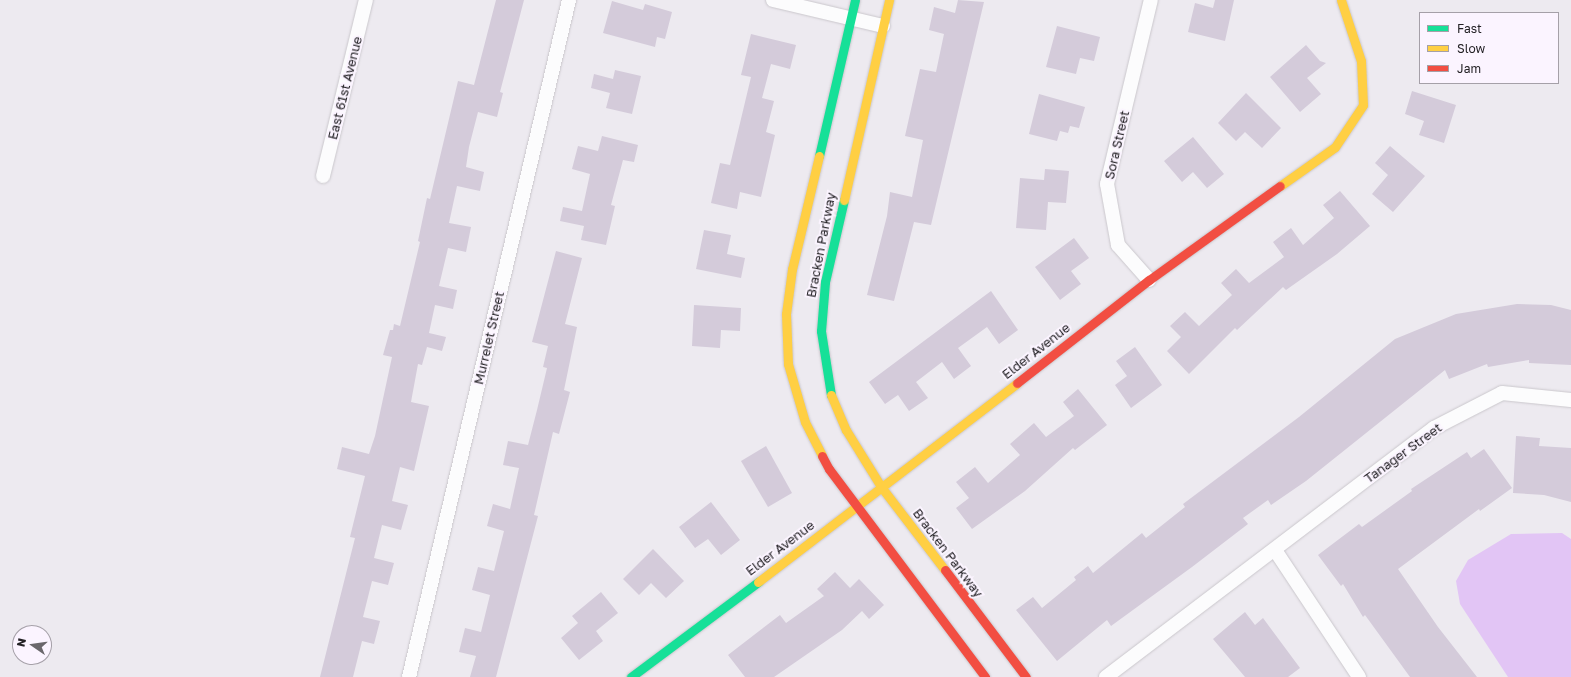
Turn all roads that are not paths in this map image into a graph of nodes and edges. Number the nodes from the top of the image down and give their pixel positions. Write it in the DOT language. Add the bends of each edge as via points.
graph roads {
  1 [pos="366,0"];
  2 [pos="569,0"];
  3 [pos="773,0"];
  4 [pos="855,0"];
  5 [pos="889,0"];
  6 [pos="1151,0"];
  7 [pos="1341,0"];
  8 [pos="850,19"];
  9 [pos="883,26"];
  10 [pos="324,176"];
  11 [pos="1149,280"];
  12 [pos="1571,400"];
  13 [pos="882,488"];
  14 [pos="856,507"];
  15 [pos="1274,550"];
  16 [pos="409,677"];
  17 [pos="631,677"];
  18 [pos="985,677"];
  19 [pos="1026,677"];
  20 [pos="1106,677"];
  21 [pos="1359,677"];
  1 -- 10 [label="street, East 61st Avenue"];
  2 -- 16 [label="street, Murrelet Street"];
  3 -- 8 [label="street"];
  4 -- 8 [label="street, Bracken Parkway"];
  5 -- 9 [label="street, Bracken Parkway"];
  6 -- 11 [label="street, Sora Street" via="1107,184 1118,245"];
  7 -- 11 [label="street, Elder Avenue" via="1361,61 1363,105 1335,147"];
  8 -- 9 [label="street"];
  8 -- 14 [label="street, Bracken Parkway" via="792,269 786,314 786,339 794,388 805,422 829,469"];
  9 -- 13 [label="street, Bracken Parkway" via="826,275 821,331 828,383 835,408 857,450"];
  11 -- 13 [label="street, Elder Avenue"];
  12 -- 15 [label="street, Tanager Street" via="1502,393 1434,428"];
  13 -- 14 [label="street, Elder Avenue"];
  13 -- 19 [label="street, Bracken Parkway"];
  14 -- 17 [label="street, Elder Avenue"];
  14 -- 18 [label="street, Bracken Parkway"];
  15 -- 20 [label="street, Tanager Street"];
  15 -- 21 [label="street"];
}
